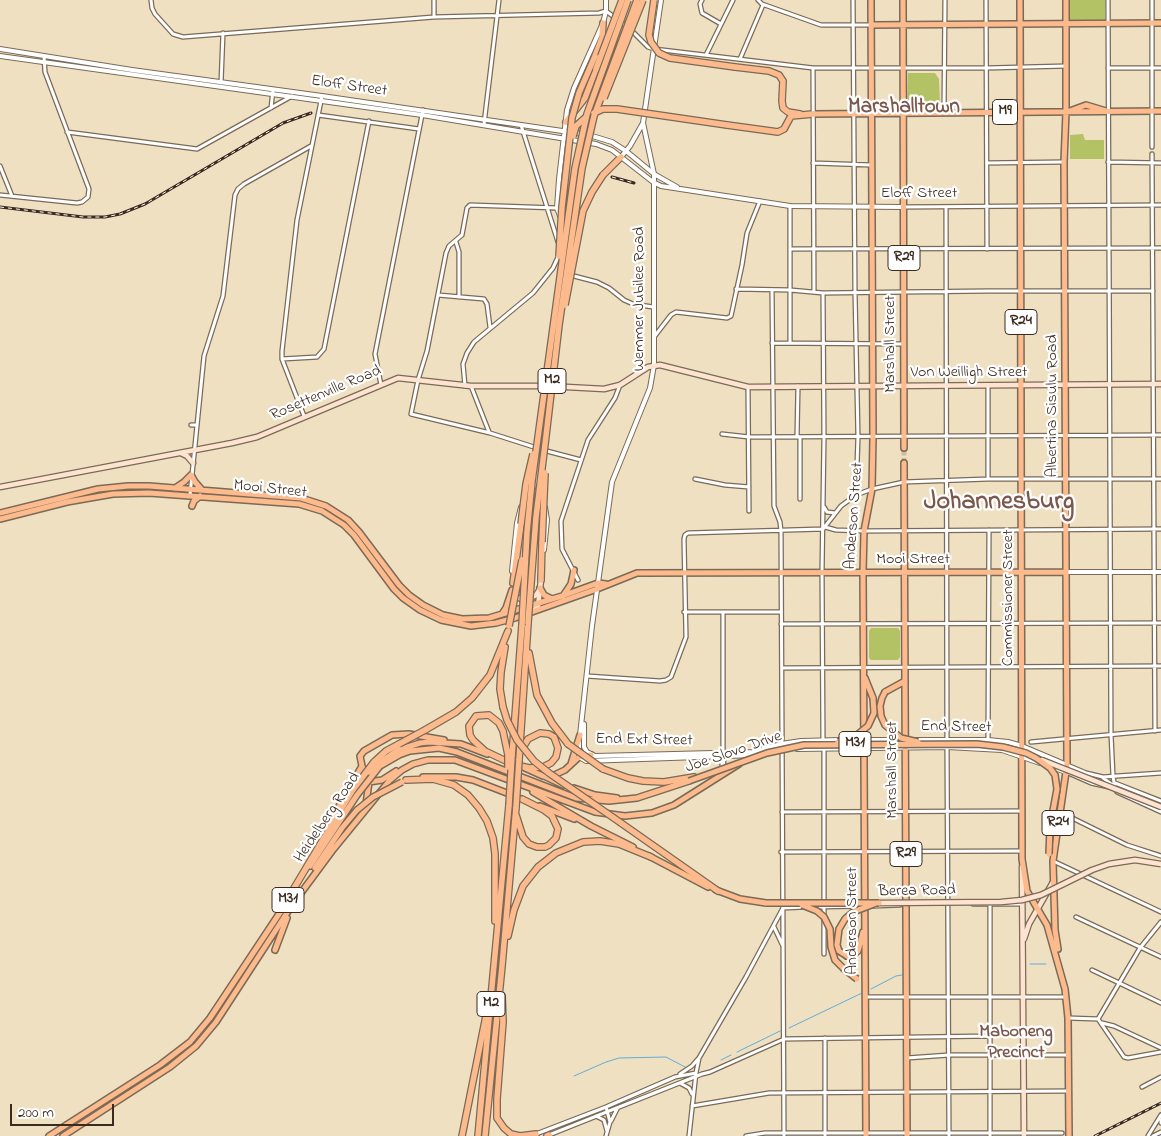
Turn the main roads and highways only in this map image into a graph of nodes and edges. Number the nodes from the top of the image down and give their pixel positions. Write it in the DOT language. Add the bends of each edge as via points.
graph roads {
  1 [pos="622,0"];
  2 [pos="628,0"];
  3 [pos="637,0"];
  4 [pos="643,0"];
  5 [pos="654,0"];
  6 [pos="871,0"];
  7 [pos="903,0"];
  8 [pos="1020,0"];
  9 [pos="1066,0"];
  10 [pos="603,23"];
  11 [pos="1020,24"];
  12 [pos="1161,24"];
  13 [pos="871,25"];
  14 [pos="903,25"];
  15 [pos="1066,25"];
  16 [pos="1161,111"];
  17 [pos="1021,112"];
  18 [pos="1066,112"];
  19 [pos="871,113"];
  20 [pos="903,113"];
  21 [pos="800,114"];
  22 [pos="813,114"];
  23 [pos="566,122"];
  24 [pos="588,139"];
  25 [pos="568,156"];
  26 [pos="621,157"];
  27 [pos="553,321"];
  28 [pos="559,324"];
  29 [pos="1161,384"];
  30 [pos="1066,385"];
  31 [pos="872,386"];
  32 [pos="903,386"];
  33 [pos="1021,386"];
  34 [pos="748,387"];
  35 [pos="546,436"];
  36 [pos="538,437"];
  37 [pos="904,448"];
  38 [pos="181,453"];
  39 [pos="193,463"];
  40 [pos="904,463"];
  41 [pos="0,487"];
  42 [pos="174,488"];
  43 [pos="189,492"];
  44 [pos="201,493"];
  45 [pos="192,506"];
  46 [pos="0,512"];
  47 [pos="0,519"];
  48 [pos="527,532"];
  49 [pos="574,570"];
  50 [pos="863,572"];
  51 [pos="904,572"];
  52 [pos="1022,572"];
  53 [pos="1066,572"];
  54 [pos="541,580"];
  55 [pos="597,586"];
  56 [pos="512,588"];
  57 [pos="540,588"];
  58 [pos="562,596"];
  59 [pos="552,599"];
  60 [pos="538,603"];
  61 [pos="512,611"];
  62 [pos="533,611"];
  63 [pos="501,614"];
  64 [pos="515,618"];
  65 [pos="526,625"];
  66 [pos="508,629"];
  67 [pos="864,675"];
  68 [pos="905,681"];
  69 [pos="580,735"];
  70 [pos="461,744"];
  71 [pos="823,744"];
  72 [pos="939,744"];
  73 [pos="1024,754"];
  74 [pos="592,755"];
  75 [pos="752,756"];
  76 [pos="514,759"];
  77 [pos="377,764"];
  78 [pos="413,764"];
  79 [pos="571,764"];
  80 [pos="362,766"];
  81 [pos="715,772"];
  82 [pos="543,776"];
  83 [pos="404,781"];
  84 [pos="369,782"];
  85 [pos="515,782"];
  86 [pos="522,798"];
  87 [pos="576,798"];
  88 [pos="630,799"];
  89 [pos="1161,807"];
  90 [pos="515,809"];
  91 [pos="365,810"];
  92 [pos="591,826"];
  93 [pos="651,857"];
  94 [pos="1022,859"];
  95 [pos="1053,861"];
  96 [pos="1161,864"];
  97 [pos="1053,882"];
  98 [pos="718,891"];
  99 [pos="295,901"];
  100 [pos="879,902"];
  101 [pos="795,904"];
  102 [pos="283,907"];
  103 [pos="1037,909"];
  104 [pos="289,910"];
  105 [pos="865,923"];
  106 [pos="1022,948"];
  107 [pos="275,950"];
  108 [pos="494,965"];
  109 [pos="502,966"];
  110 [pos="494,977"];
  111 [pos="501,979"];
  112 [pos="1065,989"];
  113 [pos="866,995"];
  114 [pos="536,1134"];
  115 [pos="866,1134"];
  116 [pos="907,1134"];
  117 [pos="1024,1134"];
  118 [pos="49,1136"];
  119 [pos="63,1136"];
  120 [pos="462,1136"];
  121 [pos="478,1136"];
  122 [pos="485,1136"];
  123 [pos="1069,1136"];
  1 -- 23 [label="highway, bridge" via="585,98"];
  2 -- 27 [label="highway, M2, bridge" via="582,134"];
  3 -- 24 [label="highway, M2, bridge" via="599,100"];
  4 -- 24 [label="highway, bridge"];
  5 -- 21 [label="highway, bridge" via="649,35 659,53 670,58 779,74 783,81 783,108"];
  6 -- 13 [label="main road, Anderson Street / R29"];
  7 -- 14 [label="main road, Marshall Street / R29"];
  8 -- 11 [label="main road, Commissioner Street / R24"];
  9 -- 15 [label="main road, Albertina Sisulu Road / R24"];
  10 -- 25 [label="highway, bridge" via="602,38 575,104"];
  11 -- 14 [label="main road"];
  11 -- 15 [label="main road"];
  11 -- 17 [label="main road, Commissioner Street / R24"];
  12 -- 15 [label="main road"];
  13 -- 14 [label="main road"];
  13 -- 19 [label="main road, Anderson Street / R29"];
  14 -- 20 [label="main road, Marshall Street / R29"];
  15 -- 18 [label="main road, Albertina Sisulu Road / R24"];
  16 -- 18 [label="main road, M9"];
  17 -- 18 [label="main road, M9"];
  17 -- 20 [label="main road, M9"];
  17 -- 33 [label="main road, Commissioner Street / R24"];
  18 -- 30 [label="main road, Albertina Sisulu Road / R24"];
  19 -- 20 [label="main road, M9"];
  19 -- 22 [label="main road, M9"];
  19 -- 31 [label="main road, Anderson Street / R29"];
  20 -- 32 [label="main road, Marshall Street / R29"];
  21 -- 22 [label="highway"];
  21 -- 25 [label="highway, bridge" via="791,116 784,129 778,132 603,109 576,126"];
  24 -- 28 [label="highway, M2, bridge"];
  25 -- 27 [label="highway, bridge"];
  26 -- 28 [label="highway, bridge" via="603,175 583,210"];
  27 -- 36 [label="highway, M2, bridge"];
  28 -- 35 [label="highway, M2, bridge"];
  29 -- 30 [label="main road, Von Weilligh Street"];
  30 -- 33 [label="main road, Von Weilligh Street"];
  30 -- 53 [label="main road, Albertina Sisulu Road / R24"];
  31 -- 32 [label="main road, Von Weilligh Street"];
  31 -- 34 [label="main road, Von Weilligh Street"];
  31 -- 50 [label="main road, Anderson Street / R29" via="872,489 864,531"];
  32 -- 33 [label="main road, Von Weilligh Street"];
  32 -- 37 [label="main road, Marshall Street / R29"];
  33 -- 52 [label="main road, Commissioner Street / R24"];
  34 -- 38 [label="main road, Rosettenville Road" via="654,365 620,385 604,389 465,386 398,378 257,436"];
  35 -- 54 [label="highway, bridge"];
  35 -- 65 [label="highway, M2, bridge"];
  36 -- 48 [label="highway, M2, bridge"];
  36 -- 56 [label="highway, bridge" via="526,484"];
  38 -- 39 [label="main road"];
  38 -- 41 [label="main road, Rosettenville Road"];
  40 -- 51 [label="main road, Marshall Street / R29"];
  42 -- 43 [label="main road, Mooi Street"];
  42 -- 44 [label="main road" via="191,475"];
  42 -- 46 [label="main road, Mooi Street" via="135,486 98,489"];
  43 -- 44 [label="main road, Mooi Street"];
  43 -- 47 [label="main road, Mooi Street" via="97,496"];
  44 -- 45 [label="main road"];
  44 -- 63 [label="main road, Mooi Street" via="301,498 326,506 348,520 398,584 423,605 443,615 462,619"];
  44 -- 64 [label="main road, Mooi Street" via="288,503 322,511 354,535 403,598 441,620 481,625"];
  48 -- 65 [label="highway, M2, bridge"];
  48 -- 66 [label="highway, bridge"];
  49 -- 58 [label="main road" via="570,586"];
  50 -- 51 [label="main road, Mooi Street"];
  50 -- 55 [label="main road, Mooi Street" via="637,573"];
  50 -- 67 [label="main road, Anderson Street / R29"];
  51 -- 52 [label="main road, Mooi Street"];
  51 -- 68 [label="main road, Marshall Street / R29"];
  52 -- 53 [label="main road, Mooi Street"];
  52 -- 73 [label="main road, Commissioner Street / R24"];
  53 -- 95 [label="main road, Albertina Sisulu Road / R24" via="1067,765"];
  54 -- 57 [label="main road"];
  55 -- 58 [label="main road, Mooi Street"];
  55 -- 62 [label="main road, Mooi Street"];
  56 -- 57 [label="main road" via="515,597 529,599"];
  56 -- 61 [label="main road"];
  56 -- 63 [label="main road"];
  57 -- 59 [label="main road"];
  57 -- 60 [label="main road"];
  58 -- 59 [label="main road, Mooi Street"];
  59 -- 60 [label="main road, Mooi Street"];
  60 -- 61 [label="main road, Mooi Street"];
  60 -- 62 [label="main road"];
  61 -- 63 [label="main road, Mooi Street"];
  61 -- 64 [label="main road"];
  62 -- 64 [label="main road, Mooi Street"];
  65 -- 76 [label="highway, M2"];
  65 -- 81 [label="highway, bridge" via="537,694 552,723 568,744 604,769 643,781 681,780"];
  66 -- 77 [label="highway, bridge" via="490,675 472,698 456,712 386,751"];
  66 -- 98 [label="highway, bridge" via="500,689 507,720 517,740 549,773"];
  67 -- 71 [label="main road, bridge" via="873,698 874,713 870,723 854,738"];
  67 -- 105 [label="main road, Anderson Street / R29"];
  68 -- 72 [label="main road, bridge" via="885,692 880,702 882,721 889,730 906,740"];
  68 -- 116 [label="main road, Marshall Street / R29"];
  69 -- 79 [label="main road"];
  70 -- 76 [label="main road"];
  70 -- 77 [label="main road" via="420,743 398,750"];
  70 -- 80 [label="main road" via="410,734 392,735 363,752 360,756"];
  71 -- 72 [label="main road, Joe Slovo Drive / M31, bridge"];
  71 -- 81 [label="main road, Joe Slovo Drive / M31, bridge" via="776,750"];
  72 -- 73 [label="main road, Joe Slovo Drive / M31, bridge" via="990,745"];
  73 -- 89 [label="main road, Joe Slovo Drive / M31, bridge"];
  73 -- 94 [label="main road, Commissioner Street / R24"];
  73 -- 95 [label="main road, bridge" via="1050,768 1056,779 1049,854"];
  74 -- 79 [label="main road"];
  75 -- 85 [label="main road" via="668,808 625,816 595,812"];
  76 -- 76 [label="highway" via="529,768 551,763 556,757 554,737 536,734 528,739"];
  76 -- 76 [label="highway" via="494,718 480,714 472,719 469,730 473,740 485,751"];
  76 -- 82 [label="main road"];
  76 -- 90 [label="highway, M2, bridge"];
  76 -- 108 [label="highway, M2, bridge" via="507,805"];
  77 -- 87 [label="main road, Heidelberg Road / M31" via="410,751 429,748 449,750"];
  77 -- 102 [label="highway, bridge" via="354,793"];
  78 -- 84 [label="main road" via="382,780"];
  78 -- 85 [label="main road" via="428,760 455,760"];
  78 -- 91 [label="main road" via="390,780"];
  79 -- 82 [label="main road" via="557,775"];
  80 -- 84 [label="main road"];
  80 -- 102 [label="main road"];
  81 -- 88 [label="main road, Joe Slovo Drive / M31, bridge"];
  82 -- 88 [label="main road" via="594,795"];
  83 -- 86 [label="main road, Heidelberg Road / M31" via="456,777"];
  83 -- 99 [label="main road, Heidelberg Road / M31, bridge" via="374,796 358,810 342,828"];
  83 -- 108 [label="highway" via="423,779 454,785 468,795 487,821 496,854"];
  84 -- 91 [label="main road"];
  85 -- 92 [label="main road"];
  86 -- 90 [label="highway" via="552,816 558,829 553,842 545,847 529,844 523,837"];
  86 -- 92 [label="main road, Heidelberg Road / M31"];
  87 -- 88 [label="main road, Joe Slovo Drive / M31"];
  90 -- 109 [label="highway, M2"];
  91 -- 99 [label="main road"];
  92 -- 93 [label="main road, M31"];
  93 -- 98 [label="main road, M31"];
  93 -- 109 [label="highway" via="619,844 600,841 583,842 556,853 531,874 518,898"];
  94 -- 103 [label="main road, R24" via="1027,891"];
  94 -- 106 [label="main road, Commissioner Street"];
  95 -- 97 [label="main road, Albertina Sisulu Road / R24"];
  96 -- 100 [label="main road, M31, bridge" via="1135,860 1109,864 1042,895 1022,900"];
  97 -- 103 [label="main road"];
  97 -- 112 [label="main road, Albertina Sisulu Road / R24" via="1056,939"];
  98 -- 101 [label="main road, M31, bridge" via="740,899"];
  99 -- 104 [label="main road, Heidelberg Road / M31"];
  100 -- 101 [label="main road, M31, bridge"];
  100 -- 105 [label="main road, bridge" via="853,912 842,924 837,934 839,951 847,956 858,951"];
  101 -- 113 [label="main road, bridge" via="812,908 824,917 829,925 836,960 858,979"];
  102 -- 118 [label="main road, M31" via="210,1018 190,1042"];
  103 -- 106 [label="main road" via="1027,928"];
  103 -- 112 [label="main road, R24" via="1050,931"];
  104 -- 107 [label="main road"];
  104 -- 119 [label="main road, Heidelberg Road / M31" via="216,1022 196,1046 180,1060"];
  105 -- 113 [label="main road, Anderson Street / R29"];
  106 -- 117 [label="main road, Commissioner Street"];
  108 -- 110 [label="highway, M2"];
  109 -- 111 [label="highway, M2"];
  110 -- 120 [label="highway"];
  110 -- 121 [label="highway, M2"];
  111 -- 114 [label="highway" via="503,1022 496,1109 499,1122 506,1131 520,1136"];
  111 -- 122 [label="highway, M2"];
  112 -- 123 [label="main road, R24"];
  113 -- 115 [label="main road, Anderson Street / R29"];
}
